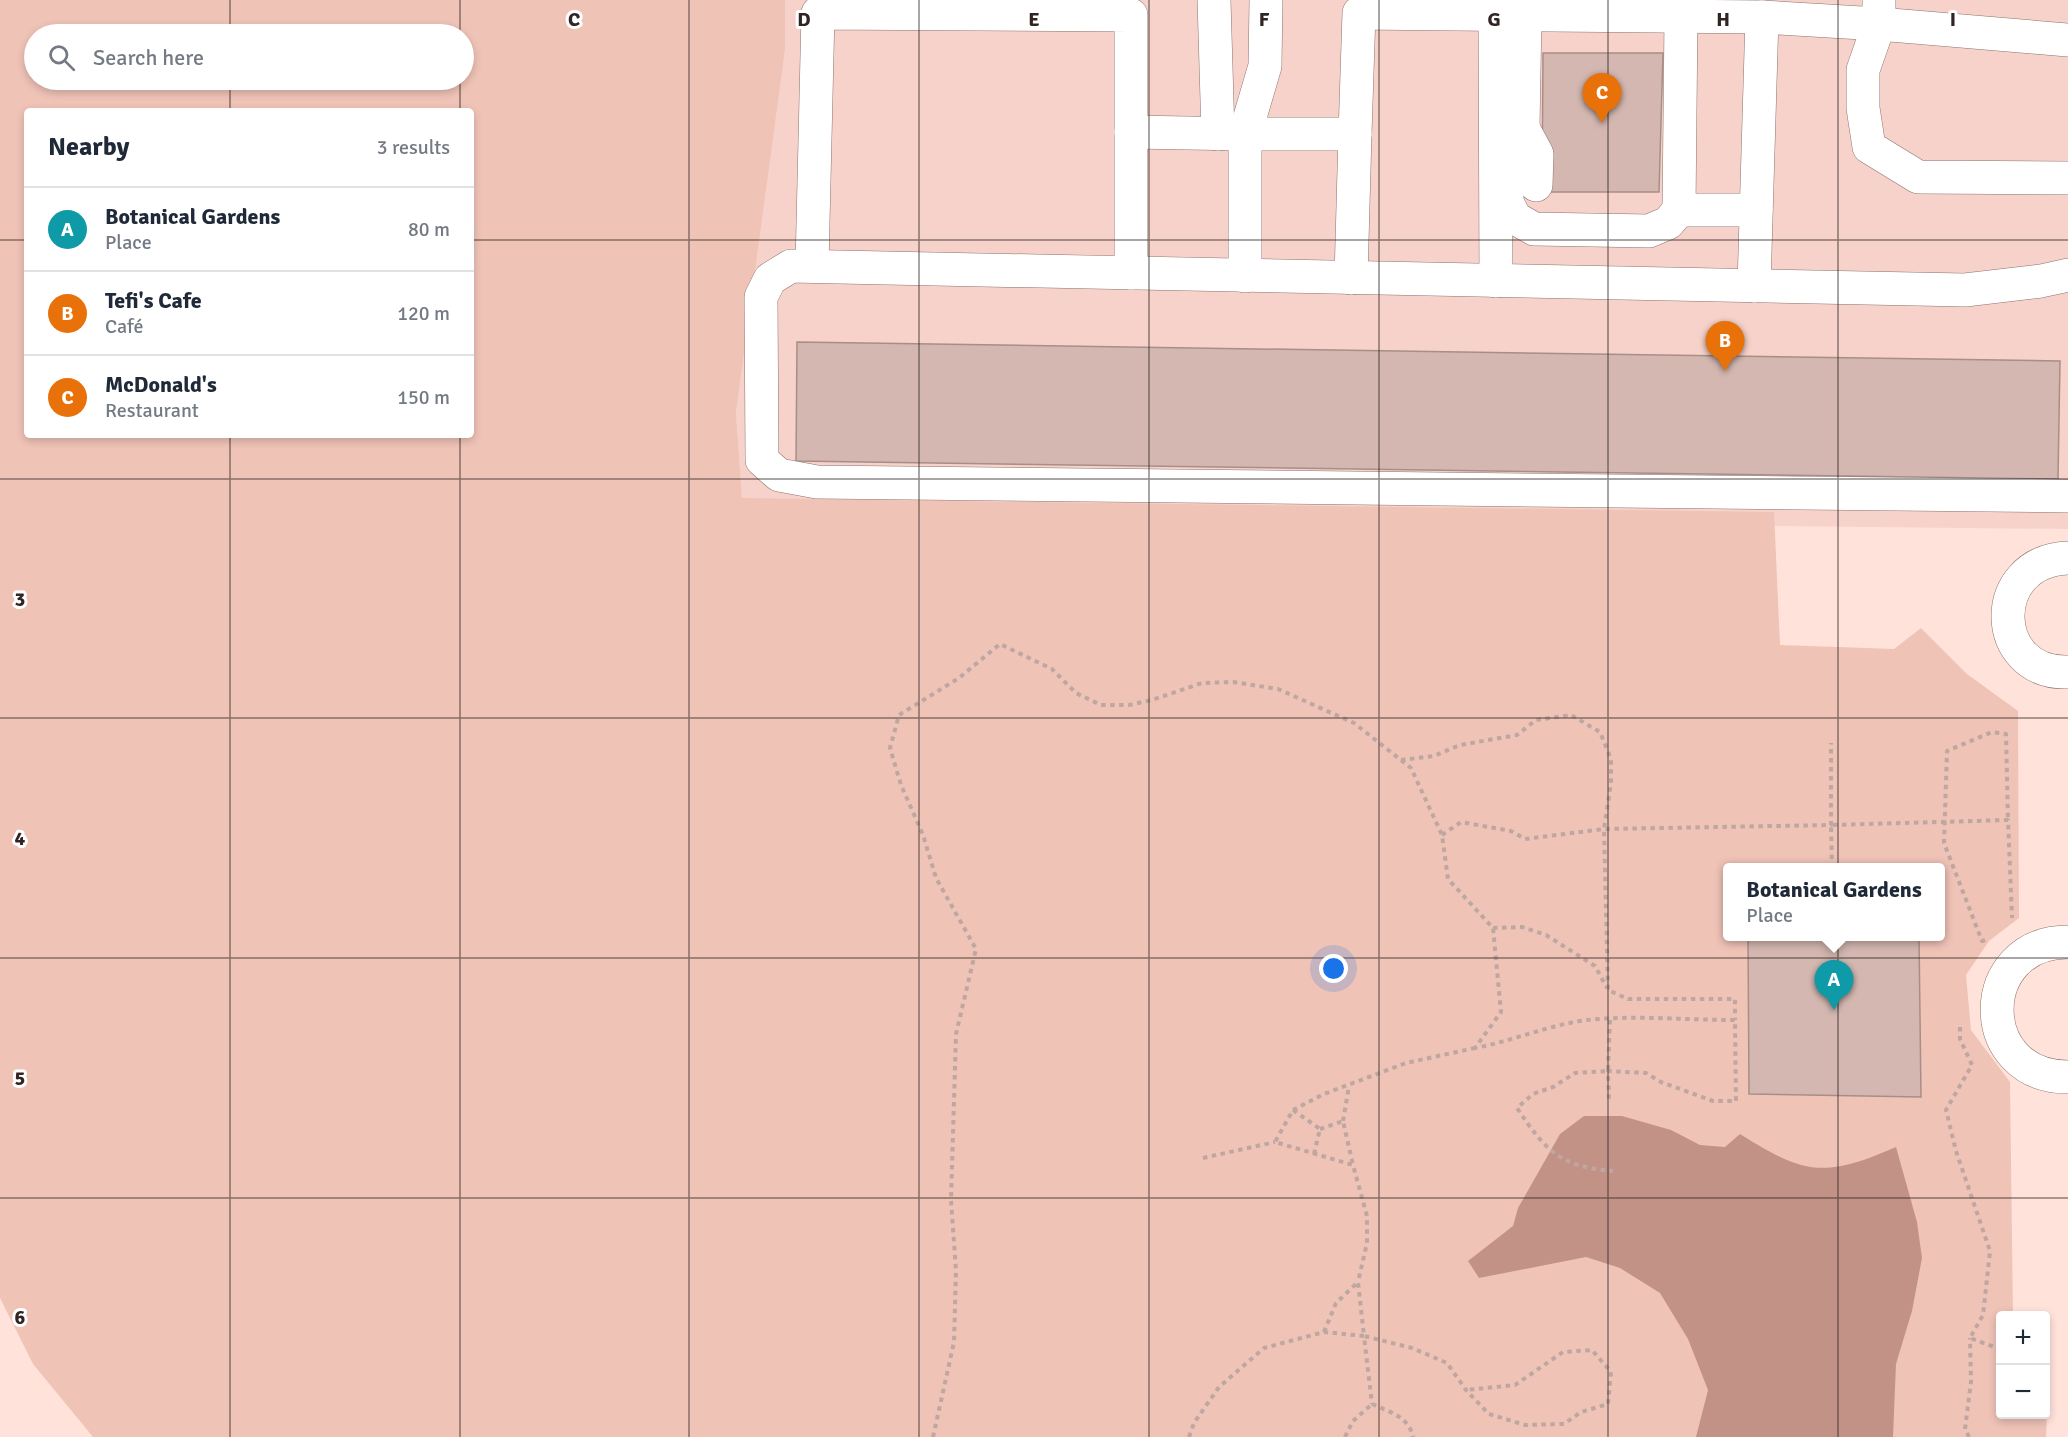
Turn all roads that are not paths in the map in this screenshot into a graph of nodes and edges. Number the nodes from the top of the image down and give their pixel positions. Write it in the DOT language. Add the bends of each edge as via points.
graph roads {
  1 [pos="1214,0"];
  2 [pos="1266,0"];
  3 [pos="1879,12"];
  4 [pos="1510,16"];
  5 [pos="1681,17"];
  6 [pos="1762,17"];
  7 [pos="2068,40"];
  8 [pos="1131,132"];
  9 [pos="1232,134"];
  10 [pos="1355,134"];
  11 [pos="2068,178"];
  12 [pos="1679,210"];
  13 [pos="1756,210"];
  14 [pos="812,266"];
  15 [pos="1131,273"];
  16 [pos="2068,275"];
  17 [pos="1245,276"];
  18 [pos="1351,278"];
  19 [pos="1496,281"];
  20 [pos="1754,286"];
  21 [pos="2068,496"];
  22 [pos="2068,558"];
  23 [pos="2068,672"];
  24 [pos="2068,942"];
  25 [pos="2068,1077"];
  1 -- 9 [label="lane"];
  2 -- 9 [label="lane" via="1265,66"];
  3 -- 6 [label="lane"];
  3 -- 7 [label="lane"];
  3 -- 11 [label="lane" via="1863,70 1869,147 1918,177"];
  4 -- 5 [label="lane"];
  4 -- 10 [label="lane" via="1359,12"];
  4 -- 12 [label="lane" via="1523,128 1537,154 1522,188 1507,202 1515,218 1534,229 1649,231 1668,224"];
  4 -- 19 [label="lane"];
  5 -- 6 [label="lane"];
  5 -- 12 [label="lane"];
  6 -- 13 [label="lane"];
  8 -- 9 [label="lane"];
  8 -- 14 [label="lane" via="1131,15 818,13"];
  8 -- 15 [label="lane"];
  9 -- 10 [label="lane"];
  9 -- 17 [label="lane"];
  10 -- 18 [label="lane"];
  12 -- 13 [label="lane"];
  13 -- 20 [label="lane"];
  14 -- 15 [label="lane"];
  14 -- 21 [label="lane" via="784,270 770,279 762,297 762,459 779,475 818,482"];
  15 -- 17 [label="lane"];
  16 -- 20 [label="lane" via="2041,282 1965,290"];
  17 -- 18 [label="lane"];
  18 -- 19 [label="lane"];
  19 -- 20 [label="lane"];
  22 -- 23 [label="lane" via="2052,558 2019,579 2009,597 2007,617 2011,637 2022,654 2038,667"];
  24 -- 25 [label="lane" via="2053,942 2031,950 2012,965 2000,986 1996,1009 2000,1033 2012,1054 2030,1069 2053,1077"];
}
